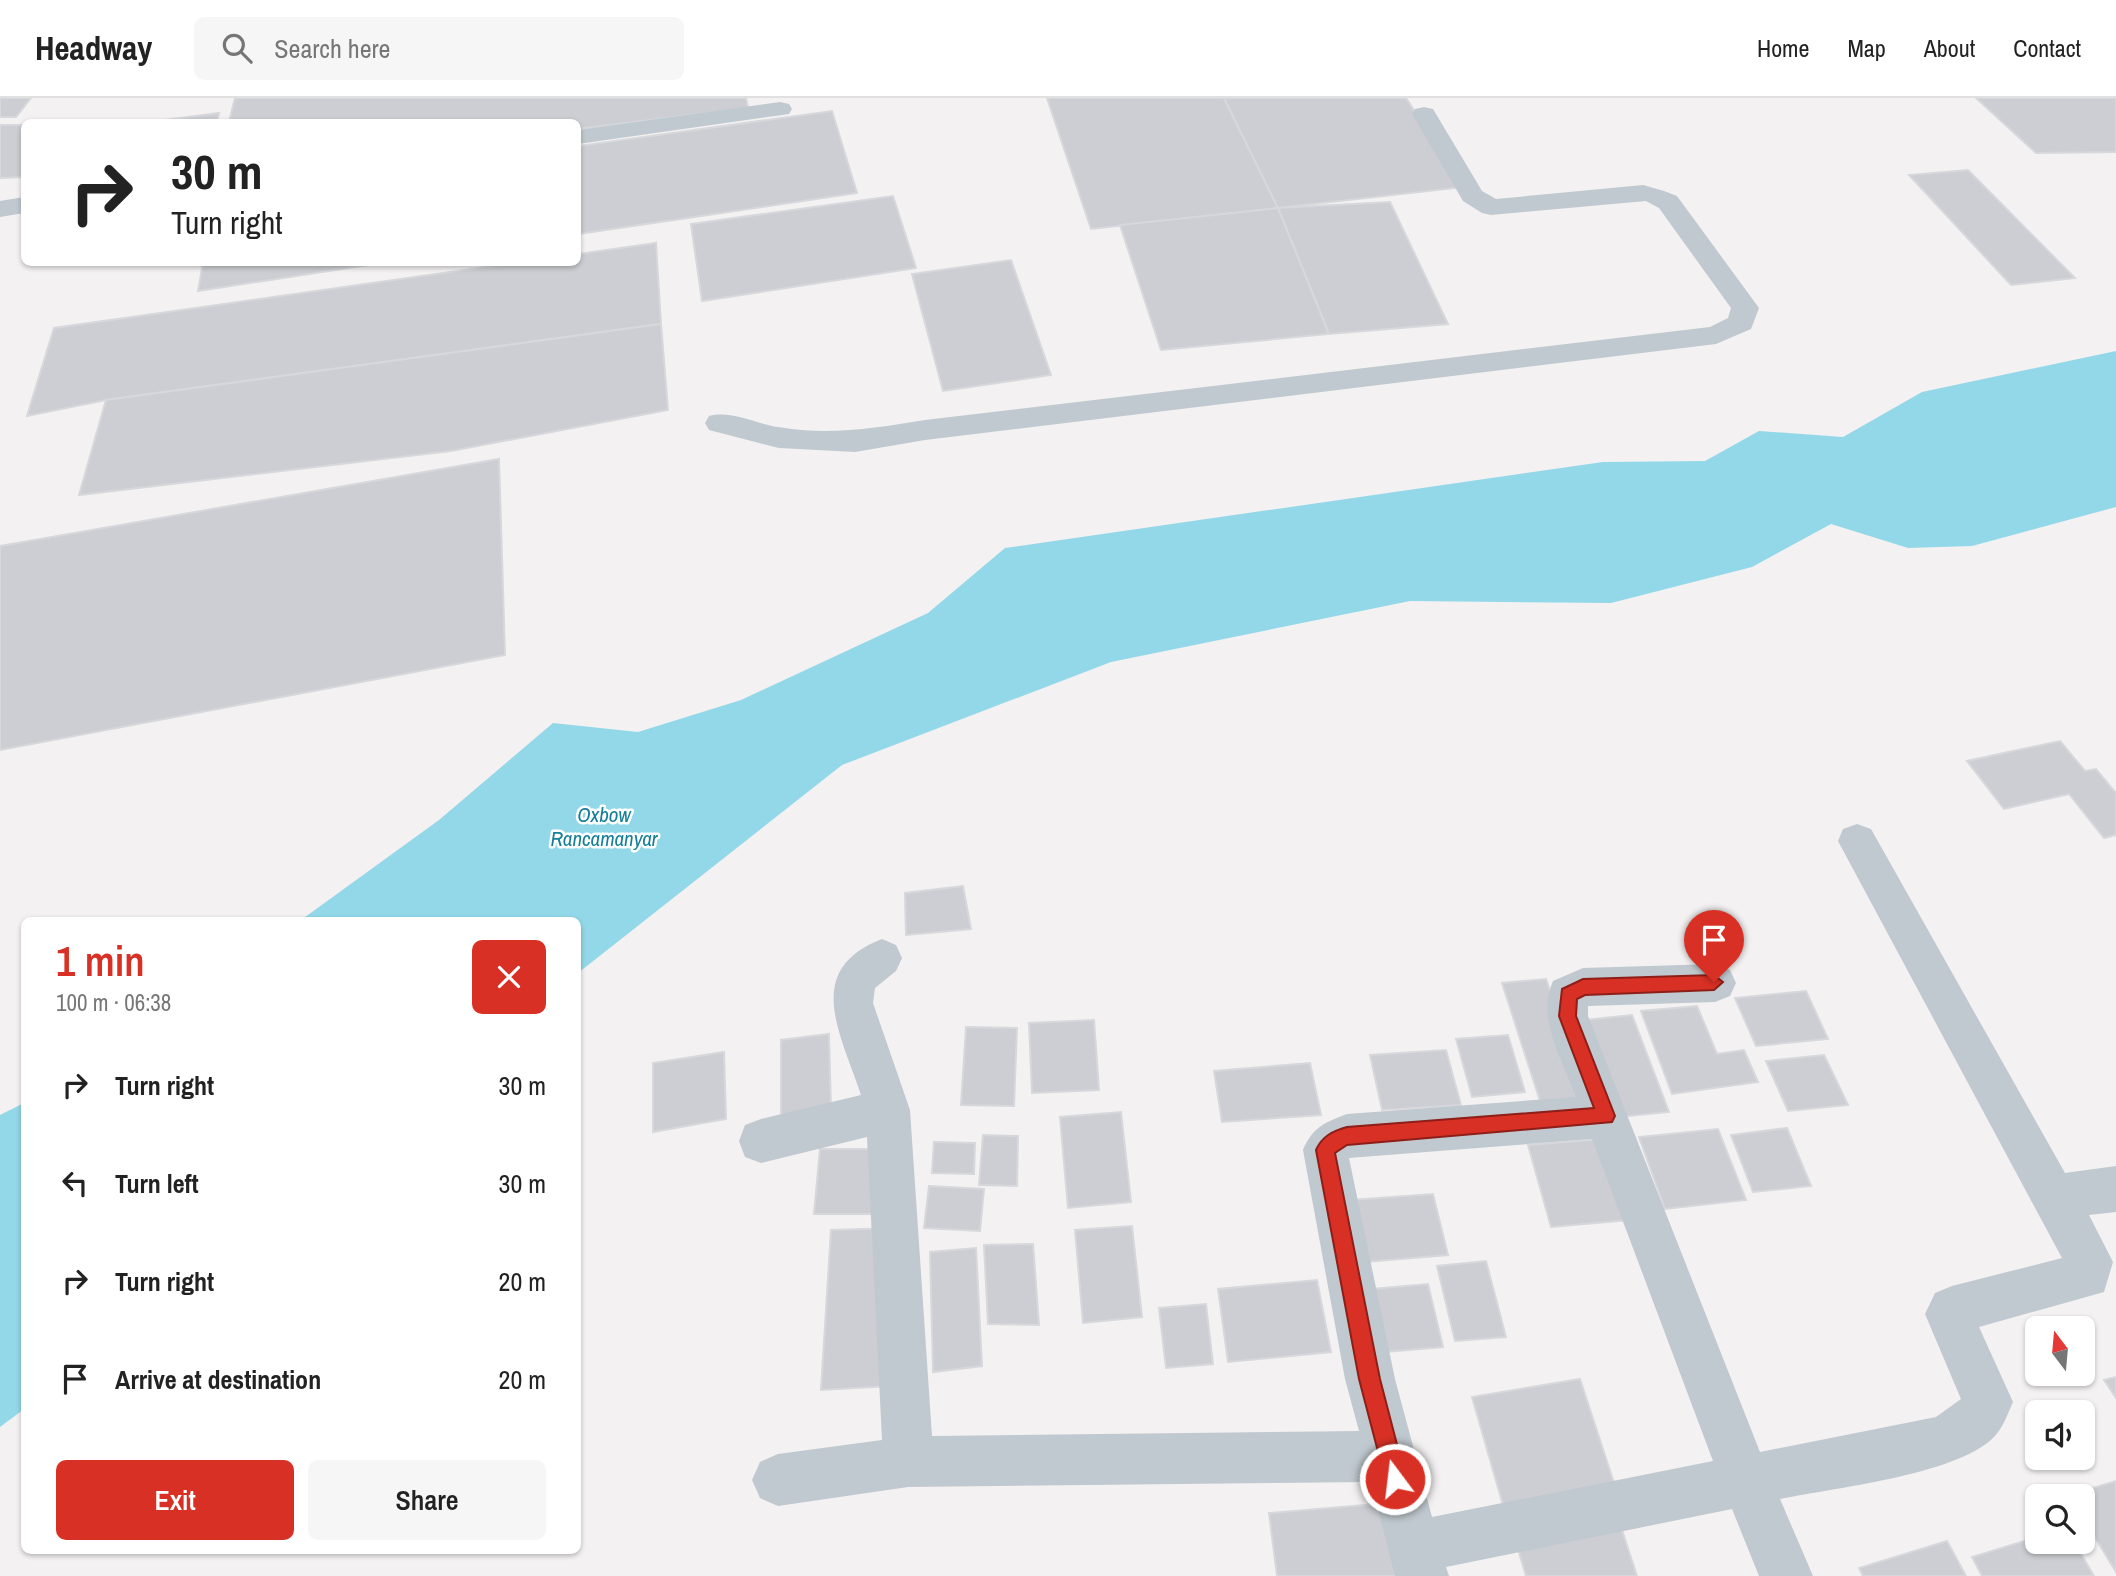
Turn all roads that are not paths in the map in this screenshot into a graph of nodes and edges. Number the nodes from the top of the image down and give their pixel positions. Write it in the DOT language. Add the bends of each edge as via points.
graph roads {
  1 [pos="780,109"];
  2 [pos="1424,114"];
  3 [pos="581,137"];
  4 [pos="21,206"];
  5 [pos="0,209"];
  6 [pos="720,422"];
  7 [pos="1857,841"];
  8 [pos="881,958"];
  9 [pos="1714,982"];
  10 [pos="888,1110"];
  11 [pos="1606,1116"];
  12 [pos="761,1141"];
  13 [pos="2116,1189"];
  14 [pos="2052,1198"];
  15 [pos="1389,1456"];
  16 [pos="908,1462"];
  17 [pos="778,1480"];
  18 [pos="1746,1480"];
  19 [pos="1418,1561"];
  20 [pos="1786,1576"];
  1 -- 3 [label="street"];
  2 -- 6 [label="street" via="1472,196 1491,207 1643,193 1668,202 1745,308 1741,323 1716,335 855,442 779,438"];
  4 -- 5 [label="street"];
  7 -- 14 [label="street"];
  8 -- 10 [label="street" via="861,973 852,1003"];
  9 -- 11 [label="street" via="1583,987 1568,995 1567,1016"];
  10 -- 12 [label="street"];
  10 -- 16 [label="street"];
  11 -- 15 [label="street" via="1347,1136 1325,1150"];
  11 -- 18 [label="street"];
  13 -- 14 [label="street"];
  14 -- 18 [label="street" via="2090,1262 2088,1275 1958,1307 1949,1314 1988,1402 1984,1413 1968,1428 1942,1441"];
  15 -- 16 [label="street"];
  15 -- 19 [label="street"];
  16 -- 17 [label="street"];
  18 -- 19 [label="street"];
  18 -- 20 [label="street"];
}
